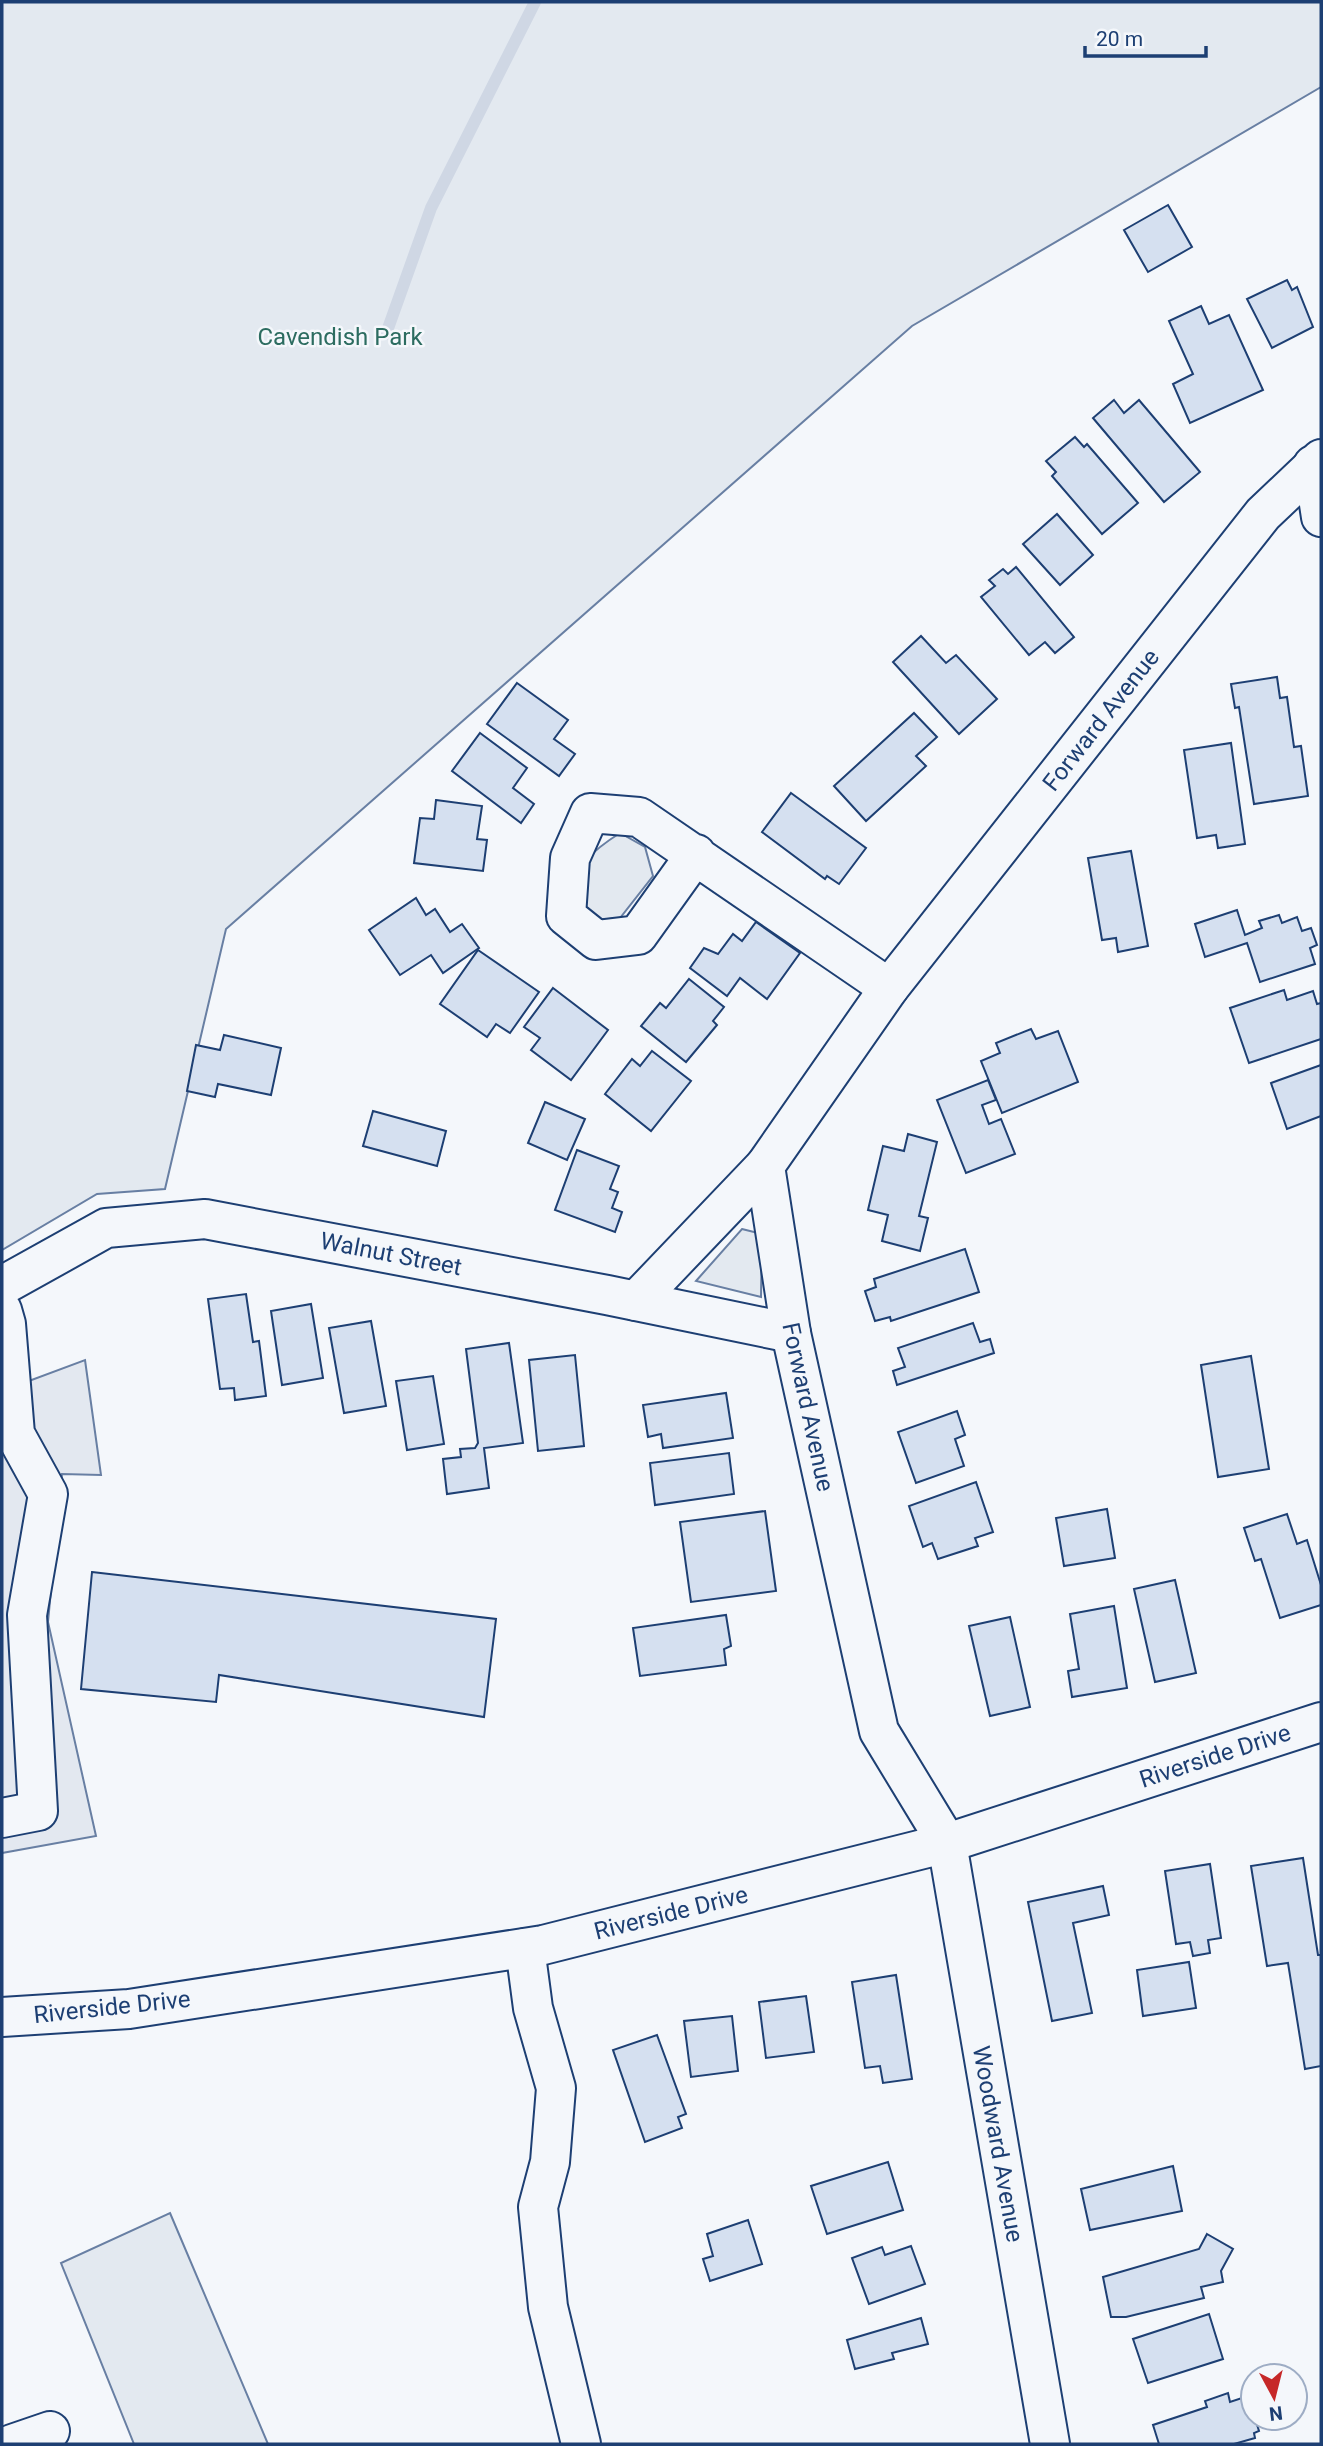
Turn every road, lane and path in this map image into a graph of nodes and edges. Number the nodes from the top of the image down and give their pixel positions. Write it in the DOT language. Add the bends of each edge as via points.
graph roads {
  1 [pos="1317,462"];
  2 [pos="1321,517"];
  3 [pos="696,854"];
  4 [pos="889,988"];
  5 [pos="765,1166"];
  6 [pos="2,1286"];
  7 [pos="636,1301"];
  8 [pos="2,1310"];
  9 [pos="790,1333"];
  10 [pos="8,1440"];
  11 [pos="1321,1722"];
  12 [pos="2,1818"];
  13 [pos="947,1843"];
  14 [pos="526,1948"];
  15 [pos="2,2017"];
  16 [pos="50,2431"];
  17 [pos="12,2444"];
  18 [pos="581,2444"];
  19 [pos="1050,2444"];
  1 -- 2 [label="street"];
  1 -- 4 [label="street, Forward Avenue" via="1263,514"];
  3 -- 4 [label="street"];
  4 -- 5 [label="street, Forward Avenue"];
  5 -- 7 [label="street"];
  5 -- 9 [label="street, Forward Avenue"];
  6 -- 7 [label="street, Walnut Street" via="106,1228 205,1219"];
  7 -- 9 [label="street, Walnut Street"];
  8 -- 10 [label="street"];
  9 -- 13 [label="street, Forward Avenue" via="879,1731"];
  10 -- 12 [label="street" via="48,1494 27,1615 38,1811"];
  11 -- 13 [label="street, Riverside Drive"];
  13 -- 14 [label="street, Riverside Drive"];
  13 -- 19 [label="street, Woodward Avenue"];
  14 -- 15 [label="street, Riverside Drive" via="130,2009"];
  14 -- 18 [label="street" via="533,2008 556,2088 550,2162 538,2207 547,2295"];
  16 -- 17 [label="street"];
}
